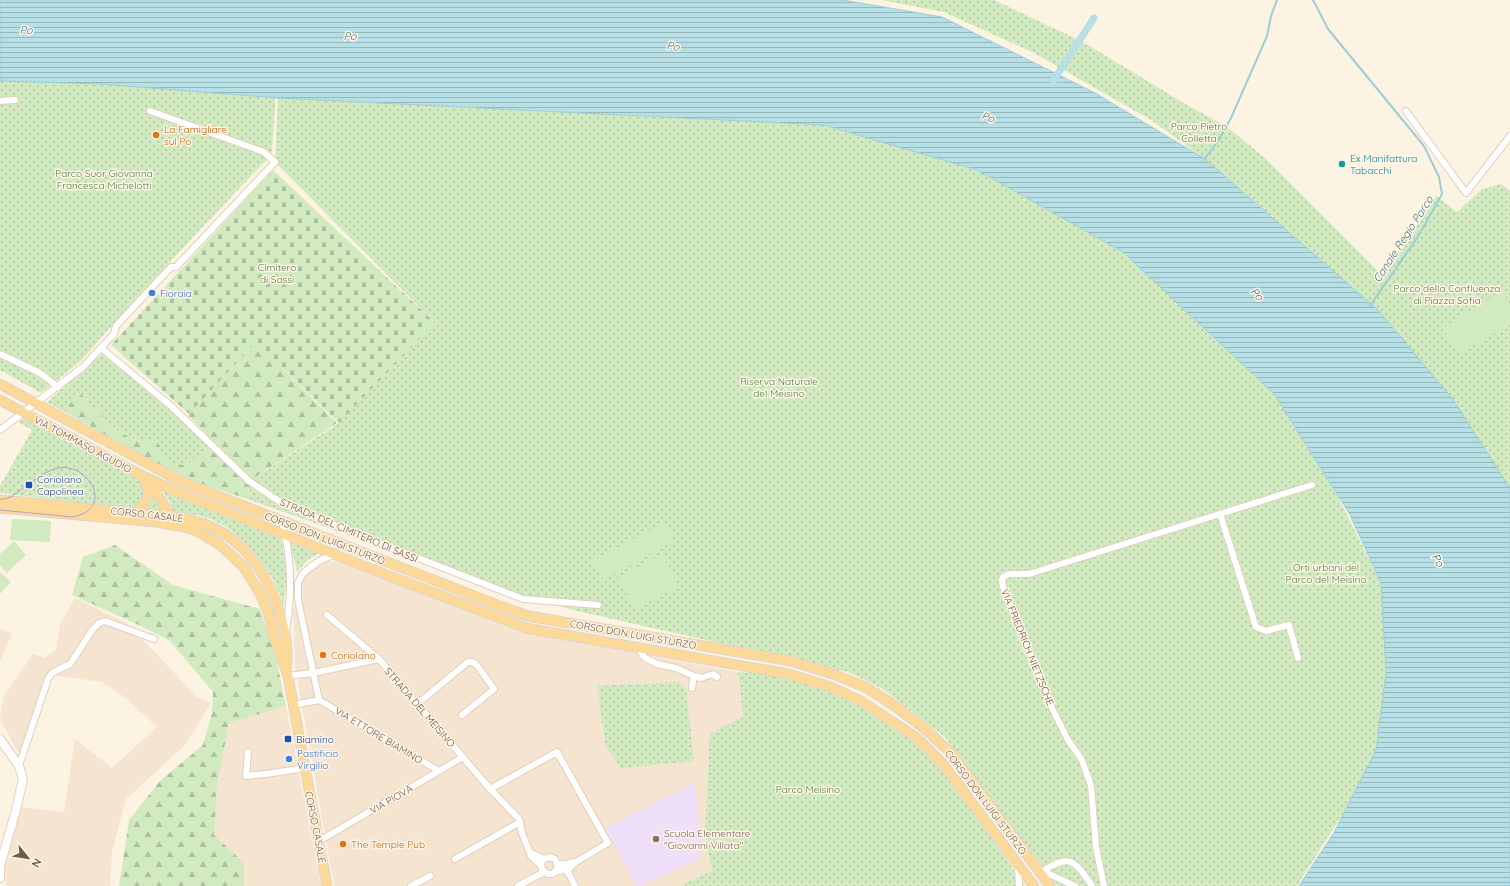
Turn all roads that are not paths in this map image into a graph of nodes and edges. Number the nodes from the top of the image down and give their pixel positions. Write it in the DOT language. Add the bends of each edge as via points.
graph roads {
  1 [pos="15,100"];
  2 [pos="0,101"];
  3 [pos="150,111"];
  4 [pos="1406,111"];
  5 [pos="1510,136"];
  6 [pos="101,348"];
  7 [pos="0,354"];
  8 [pos="0,384"];
  9 [pos="58,386"];
  10 [pos="0,400"];
  11 [pos="36,403"];
  12 [pos="24,412"];
  13 [pos="0,430"];
  14 [pos="150,466"];
  15 [pos="143,476"];
  16 [pos="1312,485"];
  17 [pos="0,500"];
  18 [pos="0,508"];
  19 [pos="132,513"];
  20 [pos="1220,514"];
  21 [pos="169,516"];
  22 [pos="282,522"];
  23 [pos="179,526"];
  24 [pos="286,535"];
  25 [pos="334,554"];
  26 [pos="298,583"];
  27 [pos="291,591"];
  28 [pos="298,600"];
  29 [pos="598,605"];
  30 [pos="327,615"];
  31 [pos="286,635"];
  32 [pos="154,639"];
  33 [pos="638,648"];
  34 [pos="1298,658"];
  35 [pos="379,659"];
  36 [pos="313,673"];
  37 [pos="288,676"];
  38 [pos="694,676"];
  39 [pos="717,677"];
  40 [pos="692,688"];
  41 [pos="319,700"];
  42 [pos="417,704"];
  43 [pos="294,705"];
  44 [pos="462,715"];
  45 [pos="0,738"];
  46 [pos="248,752"];
  47 [pos="463,757"];
  48 [pos="18,766"];
  49 [pos="305,768"];
  50 [pos="439,771"];
  51 [pos="490,789"];
  52 [pos="520,822"];
  53 [pos="319,841"];
  54 [pos="530,852"];
  55 [pos="455,859"];
  56 [pos="544,859"];
  57 [pos="576,862"];
  58 [pos="558,864"];
  59 [pos="1018,865"];
  60 [pos="541,866"];
  61 [pos="564,869"];
  62 [pos="544,872"];
  63 [pos="555,872"];
  64 [pos="1040,873"];
  65 [pos="430,876"];
  66 [pos="0,879"];
  67 [pos="3,886"];
  68 [pos="328,886"];
  69 [pos="411,886"];
  70 [pos="518,886"];
  71 [pos="575,886"];
  72 [pos="1019,886"];
  73 [pos="1034,886"];
  74 [pos="1050,886"];
  75 [pos="1075,886"];
  76 [pos="1092,886"];
  77 [pos="1104,886"];
  1 -- 2 [label="street"];
  3 -- 6 [label="street" via="264,152 275,162 176,267 171,267 116,326 114,334"];
  4 -- 5 [label="street" via="1466,193"];
  6 -- 9 [label="street" via="83,367"];
  6 -- 29 [label="street, STRADA DEL CIMITERO DI SASSI" via="171,406 249,481 280,502 523,599"];
  7 -- 9 [label="street" via="40,373"];
  8 -- 11 [label="main road, VIA TOMMASO AGUDIO"];
  9 -- 11 [label="street, VIA TOMMASO AGUDIO"];
  10 -- 12 [label="main road, VIA TOMMASO AGUDIO"];
  11 -- 12 [label="street, VIA TOMMASO AGUDIO"];
  11 -- 14 [label="main road, VIA TOMMASO AGUDIO"];
  12 -- 13 [label="street"];
  12 -- 15 [label="main road, VIA TOMMASO AGUDIO"];
  14 -- 22 [label="main road, CORSO DON LUIGI STURZO" via="180,481"];
  15 -- 19 [label="main road" via="148,488 148,498 144,505"];
  15 -- 21 [label="main road" via="166,506"];
  15 -- 24 [label="main road, CORSO DON LUIGI STURZO"];
  16 -- 20 [label="street, VIA FRIEDRICH NIETZSCHE"];
  17 -- 19 [label="main road, CORSO CASALE"];
  18 -- 23 [label="main road, CORSO CASALE"];
  19 -- 21 [label="main road, CORSO CASALE"];
  20 -- 34 [label="street" via="1256,626 1266,631 1289,625"];
  20 -- 77 [label="street, VIA FRIEDRICH NIETZSCHE" via="1029,574 1009,574 1002,580 1045,691 1087,773 1091,786 1096,847"];
  21 -- 23 [label="main road"];
  21 -- 31 [label="main road, CORSO CASALE" via="190,519 214,528 246,552 270,588"];
  22 -- 24 [label="street"];
  22 -- 64 [label="main road, CORSO DON LUIGI STURZO" via="528,616 791,661 867,688 924,728 951,753"];
  23 -- 37 [label="main road, CORSO CASALE" via="197,531 219,544 243,566 260,593"];
  24 -- 25 [label="main road, CORSO DON LUIGI STURZO"];
  24 -- 27 [label="street"];
  25 -- 26 [label="street" via="303,573"];
  25 -- 33 [label="main road, CORSO DON LUIGI STURZO" via="526,628"];
  26 -- 27 [label="street"];
  26 -- 28 [label="street"];
  27 -- 28 [label="street"];
  27 -- 31 [label="street"];
  28 -- 36 [label="street"];
  30 -- 35 [label="street, STRADA DEL MEISINO"];
  31 -- 37 [label="main road, CORSO CASALE"];
  32 -- 48 [label="street" via="105,621 99,623 70,664 52,673 48,679"];
  33 -- 38 [label="street" via="645,658"];
  33 -- 59 [label="main road, CORSO DON LUIGI STURZO" via="788,674 828,686 861,701 917,738 943,764"];
  35 -- 36 [label="street"];
  35 -- 42 [label="street, STRADA DEL MEISINO"];
  36 -- 37 [label="street"];
  36 -- 41 [label="street"];
  37 -- 43 [label="main road, CORSO CASALE"];
  38 -- 39 [label="street" via="701,678 713,674"];
  38 -- 40 [label="street"];
  41 -- 43 [label="street"];
  41 -- 50 [label="street, VIA ETTORE BIAMINO"];
  42 -- 44 [label="street" via="468,662 472,662 494,689"];
  42 -- 47 [label="street, STRADA DEL MEISINO"];
  43 -- 49 [label="main road, CORSO CASALE"];
  45 -- 48 [label="street"];
  46 -- 49 [label="street" via="246,776"];
  47 -- 50 [label="street, VIA PIOVÀ"];
  47 -- 51 [label="street, STRADA DEL MEISINO"];
  48 -- 66 [label="street" via="23,779 0,866"];
  49 -- 53 [label="main road, CORSO CASALE"];
  50 -- 53 [label="street, VIA PIOVÀ"];
  51 -- 52 [label="street, STRADA DEL MEISINO"];
  51 -- 57 [label="street" via="557,752 608,843"];
  52 -- 54 [label="street, STRADA DEL MEISINO"];
  52 -- 55 [label="street"];
  53 -- 68 [label="main road, CORSO CASALE"];
  54 -- 56 [label="street"];
  54 -- 60 [label="street, STRADA DEL MEISINO"];
  56 -- 58 [label="street" via="553,858"];
  56 -- 60 [label="street"];
  57 -- 58 [label="street"];
  57 -- 61 [label="street" via="570,868"];
  58 -- 63 [label="street"];
  59 -- 72 [label="street"];
  59 -- 73 [label="main road, CORSO DON LUIGI STURZO"];
  60 -- 62 [label="street"];
  61 -- 63 [label="street"];
  61 -- 71 [label="street"];
  62 -- 63 [label="street"];
  62 -- 70 [label="street"];
  64 -- 74 [label="main road, CORSO DON LUIGI STURZO"];
  64 -- 75 [label="street" via="1049,874"];
  64 -- 76 [label="street" via="1058,862 1071,862 1082,870"];
  65 -- 69 [label="street"];
  66 -- 67 [label="street"];
}
